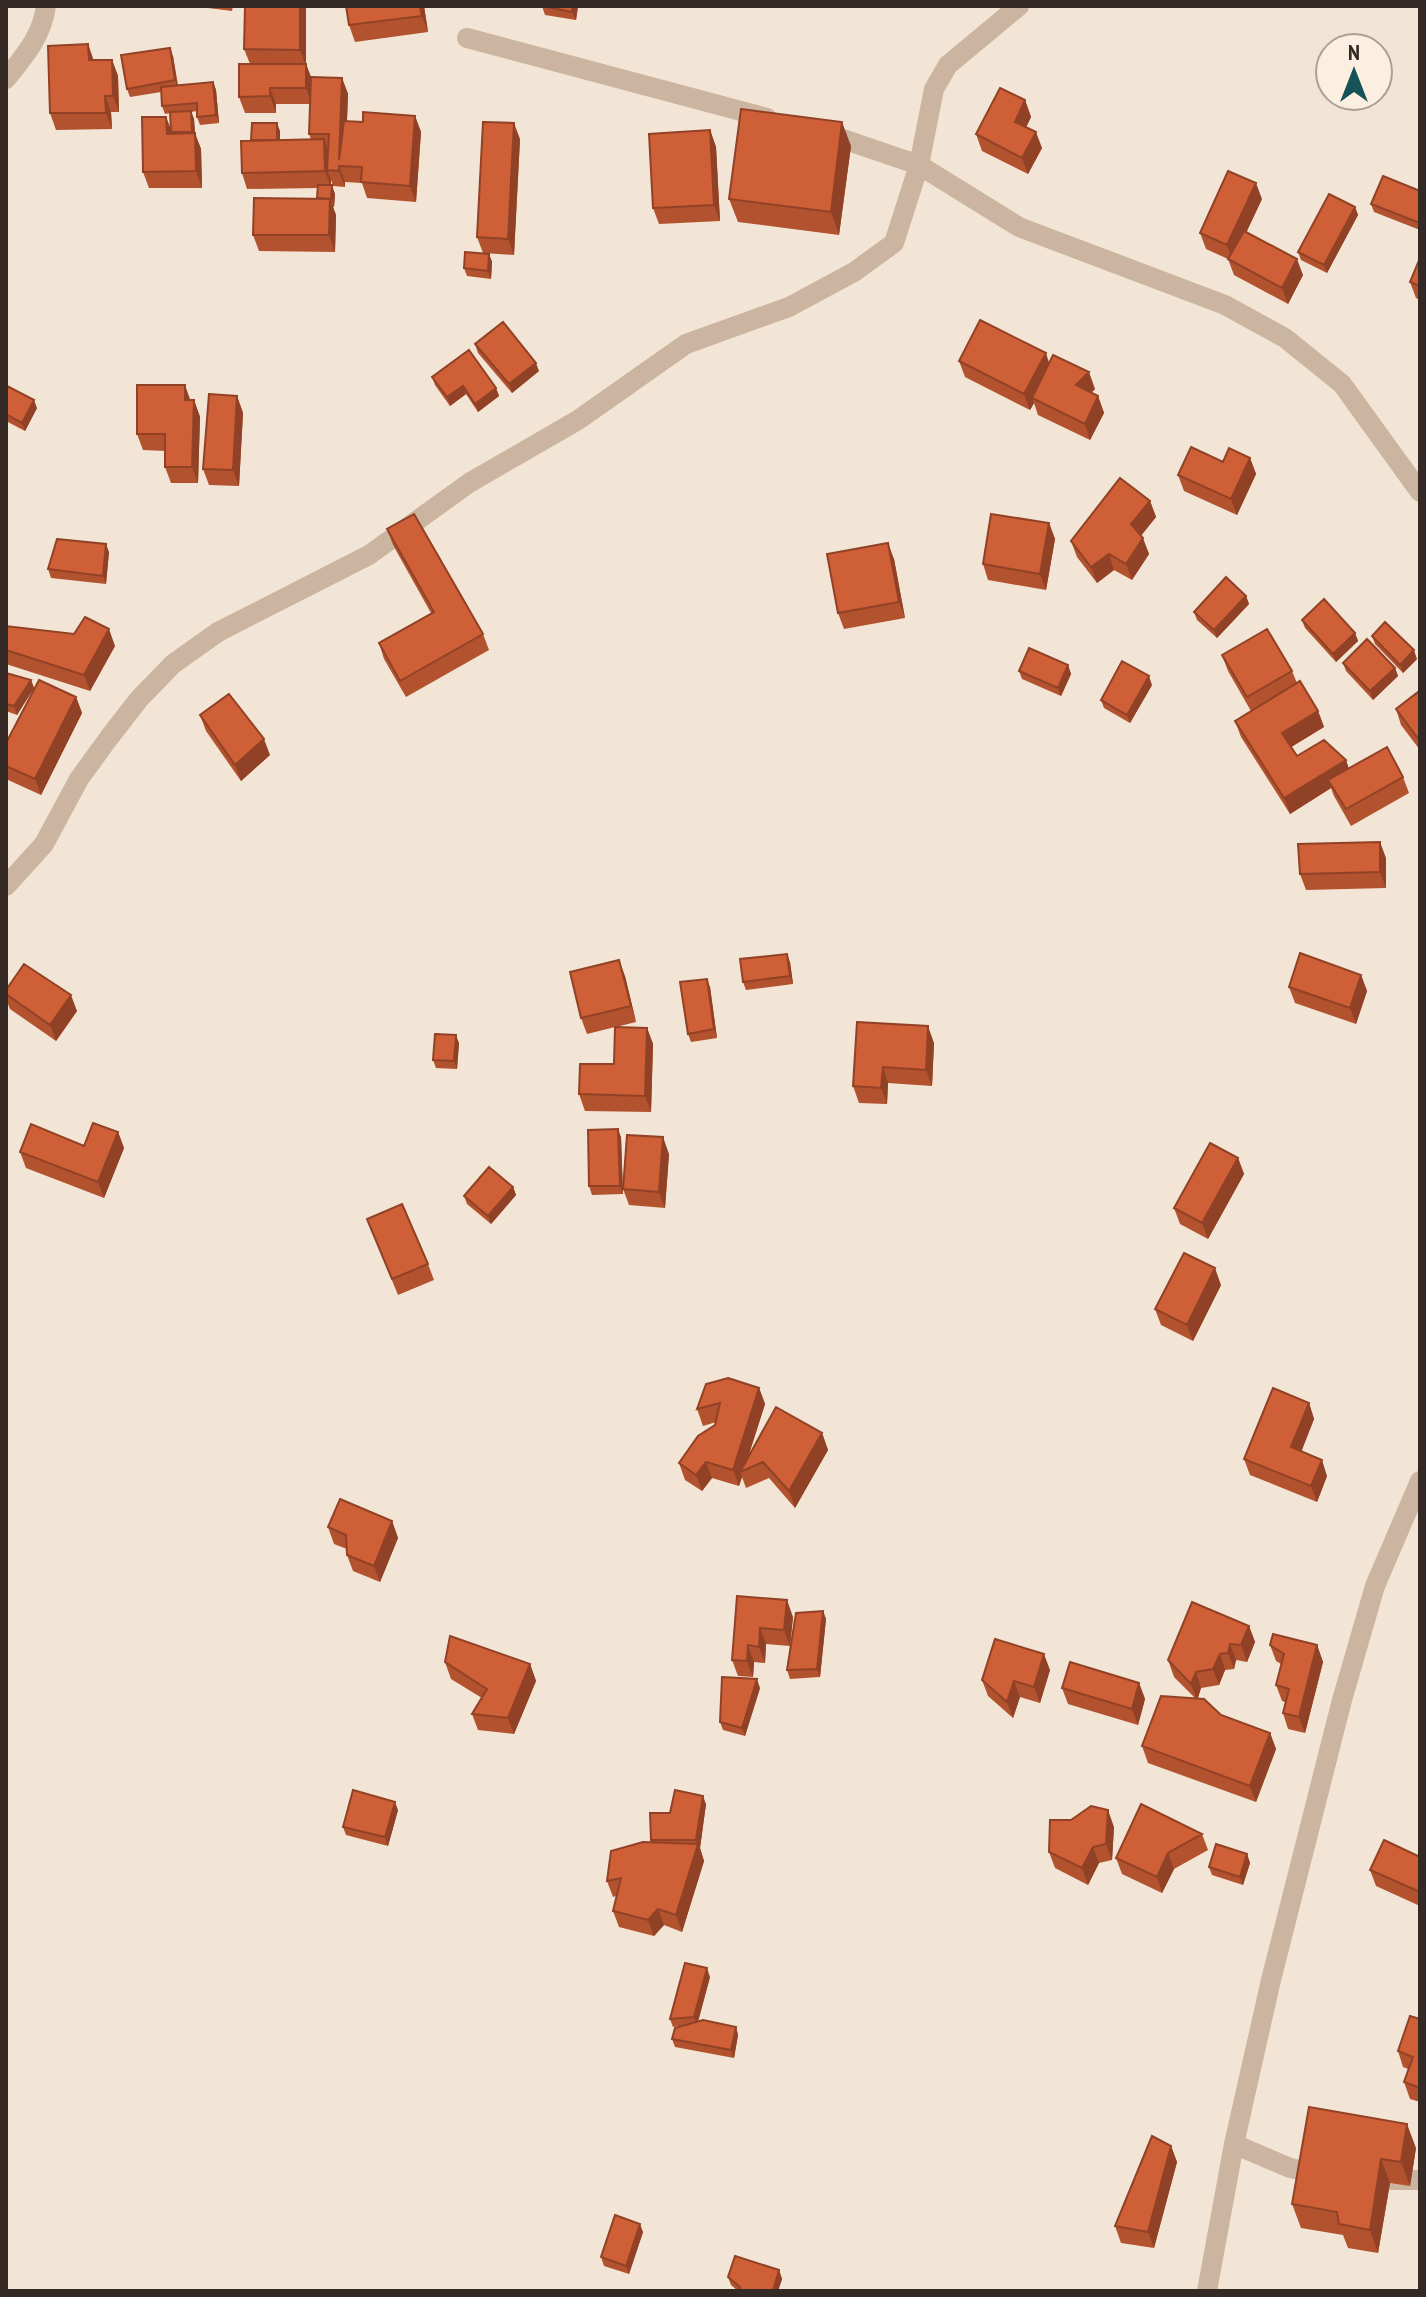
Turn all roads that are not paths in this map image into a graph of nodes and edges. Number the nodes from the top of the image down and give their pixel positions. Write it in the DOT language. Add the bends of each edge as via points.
graph roads {
  1 [pos="46,6"];
  2 [pos="1019,6"];
  3 [pos="467,38"];
  4 [pos="6,79"];
  5 [pos="919,165"];
  6 [pos="1420,492"];
  7 [pos="6,886"];
  8 [pos="1420,1481"];
  9 [pos="1234,2144"];
  10 [pos="1420,2180"];
  11 [pos="1207,2291"];
  1 -- 4 [label="street" via="31,48"];
  2 -- 5 [label="street" via="948,65 934,89"];
  3 -- 5 [label="street" via="795,126"];
  5 -- 6 [label="street" via="1019,227 1225,305 1285,338 1342,384"];
  5 -- 7 [label="street" via="894,243 854,272 789,307 686,344 578,420 469,483 369,555 218,632 173,664 108,739 44,844"];
  8 -- 9 [label="street" via="1375,1586 1342,1700"];
  9 -- 10 [label="street" via="1290,2168 1353,2178"];
  9 -- 11 [label="street"];
}
